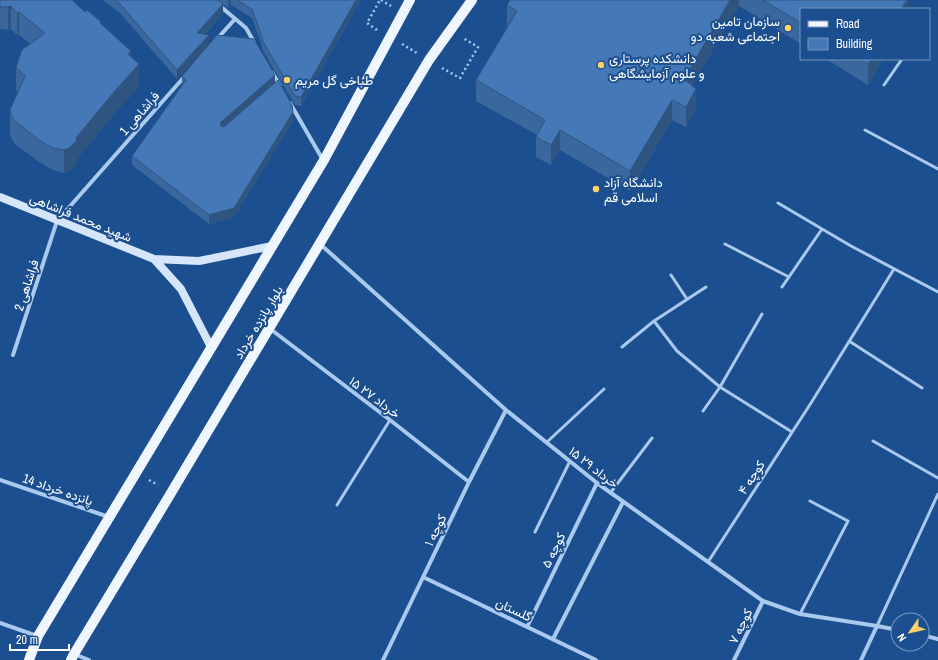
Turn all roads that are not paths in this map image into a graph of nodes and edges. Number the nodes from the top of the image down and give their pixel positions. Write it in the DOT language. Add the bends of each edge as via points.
graph roads {
  1 [pos="213,0"];
  2 [pos="410,0"];
  3 [pos="472,0"];
  4 [pos="235,18"];
  5 [pos="214,42"];
  6 [pos="257,47"];
  7 [pos="901,60"];
  8 [pos="268,65"];
  9 [pos="188,72"];
  10 [pos="279,84"];
  11 [pos="884,85"];
  12 [pos="273,89"];
  13 [pos="282,90"];
  14 [pos="286,96"];
  15 [pos="866,130"];
  16 [pos="324,160"];
  17 [pos="938,169"];
  18 [pos="0,198"];
  19 [pos="778,203"];
  20 [pos="57,221"];
  21 [pos="822,229"];
  22 [pos="319,244"];
  23 [pos="725,244"];
  24 [pos="272,246"];
  25 [pos="154,259"];
  26 [pos="894,269"];
  27 [pos="671,275"];
  28 [pos="789,277"];
  29 [pos="706,287"];
  30 [pos="782,287"];
  31 [pos="938,292"];
  32 [pos="687,299"];
  33 [pos="762,314"];
  34 [pos="654,321"];
  35 [pos="269,328"];
  36 [pos="849,341"];
  37 [pos="211,347"];
  38 [pos="622,347"];
  39 [pos="14,355"];
  40 [pos="720,387"];
  41 [pos="922,388"];
  42 [pos="604,389"];
  43 [pos="506,410"];
  44 [pos="703,411"];
  45 [pos="390,420"];
  46 [pos="792,432"];
  47 [pos="652,438"];
  48 [pos="873,441"];
  49 [pos="547,442"];
  50 [pos="570,461"];
  51 [pos="938,478"];
  52 [pos="0,480"];
  53 [pos="469,482"];
  54 [pos="598,483"];
  55 [pos="610,492"];
  56 [pos="938,494"];
  57 [pos="810,501"];
  58 [pos="623,502"];
  59 [pos="337,505"];
  60 [pos="109,517"];
  61 [pos="535,532"];
  62 [pos="708,562"];
  63 [pos="423,577"];
  64 [pos="763,601"];
  65 [pos="800,614"];
  66 [pos="0,622"];
  67 [pos="877,626"];
  68 [pos="527,627"];
  69 [pos="890,628"];
  70 [pos="38,636"];
  71 [pos="553,639"];
  72 [pos="72,657"];
  73 [pos="29,660"];
  74 [pos="89,660"];
  75 [pos="383,660"];
  76 [pos="596,660"];
  77 [pos="734,660"];
  78 [pos="861,660"];
  1 -- 4 [label="street"];
  2 -- 16 [label="main road, بلوار پانزده خرداد"];
  3 -- 22 [label="main road, بلوار پانزده خرداد" via="429,60"];
  4 -- 5 [label="street"];
  4 -- 6 [label="street" via="246,28"];
  7 -- 11 [label="lane"];
  8 -- 10 [label="street"];
  9 -- 20 [label="street, فراشاهی 1"];
  10 -- 12 [label="lane"];
  10 -- 13 [label="street"];
  14 -- 16 [label="street"];
  15 -- 17 [label="lane"];
  16 -- 24 [label="main road, بلوار پانزده خرداد"];
  18 -- 20 [label="main road, شهید محمد فراشاهی"];
  19 -- 21 [label="lane"];
  20 -- 25 [label="main road, شهید محمد فراشاهی"];
  20 -- 39 [label="street, فراشاهی 2"];
  21 -- 26 [label="lane"];
  21 -- 28 [label="lane"];
  22 -- 35 [label="main road, بلوار پانزده خرداد"];
  22 -- 43 [label="street, ۱۵ خرداد ۲۹"];
  23 -- 28 [label="lane"];
  24 -- 25 [label="main road" via="199,261"];
  24 -- 37 [label="main road, بلوار پانزده خرداد"];
  25 -- 37 [label="main road" via="181,289"];
  26 -- 31 [label="lane"];
  26 -- 36 [label="lane, کوچه ۴"];
  27 -- 32 [label="lane"];
  28 -- 30 [label="lane"];
  29 -- 32 [label="lane"];
  32 -- 34 [label="lane"];
  33 -- 40 [label="lane"];
  34 -- 38 [label="lane"];
  34 -- 40 [label="lane" via="677,351"];
  35 -- 45 [label="street, ۱۵ خرداد ۲۷"];
  35 -- 72 [label="main road, بلوار پانزده خرداد"];
  36 -- 41 [label="lane"];
  36 -- 46 [label="lane, کوچه ۴"];
  37 -- 60 [label="main road, بلوار پانزده خرداد"];
  40 -- 44 [label="lane"];
  40 -- 46 [label="lane"];
  42 -- 49 [label="lane"];
  43 -- 49 [label="street, ۱۵ خرداد ۲۹"];
  43 -- 53 [label="street, کوچه ۱"];
  45 -- 53 [label="street, ۱۵ خرداد ۲۷"];
  45 -- 59 [label="lane"];
  46 -- 62 [label="lane, کوچه ۴"];
  47 -- 55 [label="lane"];
  48 -- 51 [label="lane"];
  49 -- 50 [label="street, ۱۵ خرداد ۲۹"];
  50 -- 54 [label="street, ۱۵ خرداد ۲۹"];
  50 -- 61 [label="lane"];
  52 -- 60 [label="street, پانزده خرداد 14"];
  53 -- 63 [label="street, کوچه ۱"];
  54 -- 55 [label="street, ۱۵ خرداد ۲۹"];
  54 -- 68 [label="street, کوچه ۵"];
  55 -- 58 [label="street, ۱۵ خرداد ۲۹"];
  56 -- 67 [label="lane"];
  57 -- 65 [label="lane" via="848,521"];
  58 -- 62 [label="street, ۱۵ خرداد ۲۹"];
  58 -- 71 [label="street"];
  60 -- 70 [label="main road, بلوار پانزده خرداد"];
  62 -- 64 [label="street, ۱۵ خرداد ۲۹"];
  63 -- 68 [label="street, گلستان"];
  63 -- 75 [label="street, کوچه ۱"];
  64 -- 65 [label="street, ۱۵ خرداد ۲۹"];
  64 -- 77 [label="street, کوچه ۷"];
  65 -- 67 [label="street, ۱۵ خرداد ۲۹"];
  66 -- 70 [label="street"];
  67 -- 69 [label="street, ۱۵ خرداد ۲۹"];
  67 -- 78 [label="street"];
  68 -- 71 [label="street, گلستان"];
  70 -- 73 [label="main road, بلوار پانزده خرداد"];
  71 -- 76 [label="street, گلستان"];
  72 -- 74 [label="street"];
}
